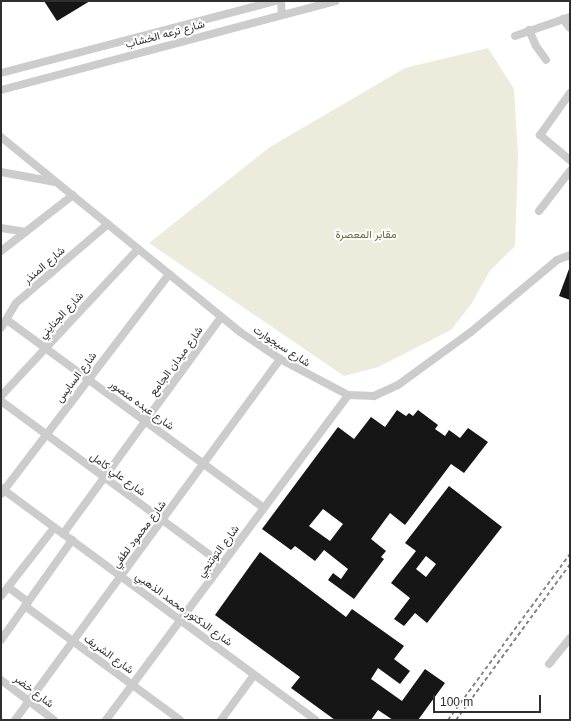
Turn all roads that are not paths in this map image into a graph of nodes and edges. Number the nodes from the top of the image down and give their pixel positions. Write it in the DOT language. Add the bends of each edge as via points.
graph roads {
  1 [pos="276,1"];
  2 [pos="280,1"];
  3 [pos="335,1"];
  4 [pos="282,14"];
  5 [pos="567,18"];
  6 [pos="570,28"];
  7 [pos="529,30"];
  8 [pos="515,36"];
  9 [pos="546,60"];
  10 [pos="1,73"];
  11 [pos="1,90"];
  12 [pos="570,93"];
  13 [pos="567,103"];
  14 [pos="1,137"];
  15 [pos="570,160"];
  16 [pos="570,171"];
  17 [pos="1,172"];
  18 [pos="57,182"];
  19 [pos="73,195"];
  20 [pos="539,211"];
  21 [pos="108,224"];
  22 [pos="1,228"];
  23 [pos="26,232"];
  24 [pos="138,249"];
  25 [pos="1,251"];
  26 [pos="570,254"];
  27 [pos="169,274"];
  28 [pos="221,317"];
  29 [pos="7,320"];
  30 [pos="1,328"];
  31 [pos="45,348"];
  32 [pos="280,359"];
  33 [pos="88,379"];
  34 [pos="348,395"];
  35 [pos="1,396"];
  36 [pos="1,402"];
  37 [pos="145,421"];
  38 [pos="46,434"];
  39 [pos="204,464"];
  40 [pos="104,477"];
  41 [pos="2,491"];
  42 [pos="264,508"];
  43 [pos="163,520"];
  44 [pos="54,528"];
  45 [pos="63,534"];
  46 [pos="72,540"];
  47 [pos="222,564"];
  48 [pos="121,577"];
  49 [pos="4,590"];
  50 [pos="26,604"];
  51 [pos="180,620"];
  52 [pos="570,638"];
  53 [pos="1,640"];
  54 [pos="73,642"];
  55 [pos="549,664"];
  56 [pos="254,675"];
  57 [pos="1,680"];
  58 [pos="132,685"];
  59 [pos="29,701"];
  60 [pos="15,720"];
  61 [pos="54,720"];
  62 [pos="106,720"];
  63 [pos="180,720"];
  64 [pos="221,720"];
  65 [pos="316,720"];
  1 -- 10 [label="street, شارع ترعه الخشاب"];
  2 -- 4 [label="street"];
  3 -- 4 [label="street, شارع ترعه الخشاب"];
  4 -- 11 [label="street, شارع ترعه الخشاب"];
  5 -- 6 [label="street"];
  5 -- 7 [label="street"];
  7 -- 8 [label="street"];
  7 -- 9 [label="street"];
  12 -- 13 [label="street"];
  13 -- 15 [label="street" via="541,131 542,138"];
  14 -- 18 [label="street, شارع سيجوارت"];
  16 -- 20 [label="street"];
  17 -- 18 [label="street"];
  18 -- 19 [label="street, شارع سيجوارت"];
  19 -- 21 [label="street, شارع سيجوارت"];
  19 -- 23 [label="street"];
  21 -- 24 [label="street, شارع سيجوارت"];
  21 -- 29 [label="street, شارع المنذر" via="16,303"];
  22 -- 23 [label="street"];
  23 -- 25 [label="street"];
  24 -- 27 [label="street, شارع سيجوارت"];
  24 -- 31 [label="street, شارع الجنايني"];
  26 -- 34 [label="street, شارع سيجوارت" via="557,260 472,332 398,385 374,396"];
  27 -- 28 [label="street, شارع سيجوارت"];
  27 -- 33 [label="street, شارع السايس"];
  28 -- 32 [label="street, شارع سيجوارت"];
  28 -- 37 [label="street, شارع ميدان الجامع"];
  29 -- 30 [label="street, شارع المنذر"];
  29 -- 31 [label="street, شارع عبده منصور"];
  31 -- 33 [label="street, شارع عبده منصور"];
  31 -- 35 [label="street, شارع الجنايني"];
  32 -- 34 [label="street, شارع سيجوارت"];
  32 -- 39 [label="street, شارع محمود لطفي"];
  33 -- 37 [label="street, شارع عبده منصور"];
  33 -- 38 [label="street, شارع السايس"];
  34 -- 42 [label="street, شارع التوتنجي"];
  36 -- 38 [label="street, شارع علي كامل"];
  37 -- 39 [label="street, شارع عبده منصور"];
  37 -- 40 [label="street, شارع ميدان الجامع"];
  38 -- 40 [label="street, شارع علي كامل"];
  38 -- 41 [label="street, شارع السايس"];
  39 -- 42 [label="street, شارع عبده منصور"];
  39 -- 43 [label="street, شارع محمود لطفي"];
  40 -- 43 [label="street, شارع علي كامل"];
  40 -- 45 [label="street, شارع ميدان الجامع"];
  41 -- 44 [label="street, شارع الدكتور محمد الذهبي"];
  42 -- 47 [label="street, شارع التوتنجي"];
  43 -- 47 [label="street, شارع علي كامل"];
  43 -- 48 [label="street, شارع محمود لطفي"];
  44 -- 45 [label="street, شارع الدكتور محمد الذهبي"];
  44 -- 49 [label="street"];
  45 -- 46 [label="street, شارع الدكتور محمد الذهبي"];
  46 -- 48 [label="street, شارع الدكتور محمد الذهبي"];
  46 -- 50 [label="street"];
  47 -- 51 [label="street, شارع التوتنجي"];
  48 -- 51 [label="street, شارع الدكتور محمد الذهبي"];
  48 -- 54 [label="street, شارع محمود لطفي"];
  49 -- 50 [label="street, شارع الشريف"];
  50 -- 53 [label="street"];
  50 -- 54 [label="street, شارع الشريف"];
  51 -- 56 [label="street, شارع الدكتور محمد الذهبي"];
  51 -- 58 [label="street, شارع التوتنجي"];
  52 -- 55 [label="street"];
  54 -- 58 [label="street, شارع الشريف"];
  54 -- 59 [label="street, شارع محمود لطفي"];
  56 -- 64 [label="street"];
  56 -- 65 [label="street, شارع الدكتور محمد الذهبي"];
  57 -- 59 [label="street, شارع خضر"];
  58 -- 62 [label="street, شارع التوتنجي"];
  58 -- 63 [label="street, شارع الشريف"];
  59 -- 60 [label="street, شارع محمود لطفي"];
  59 -- 61 [label="street, شارع خضر"];
}
